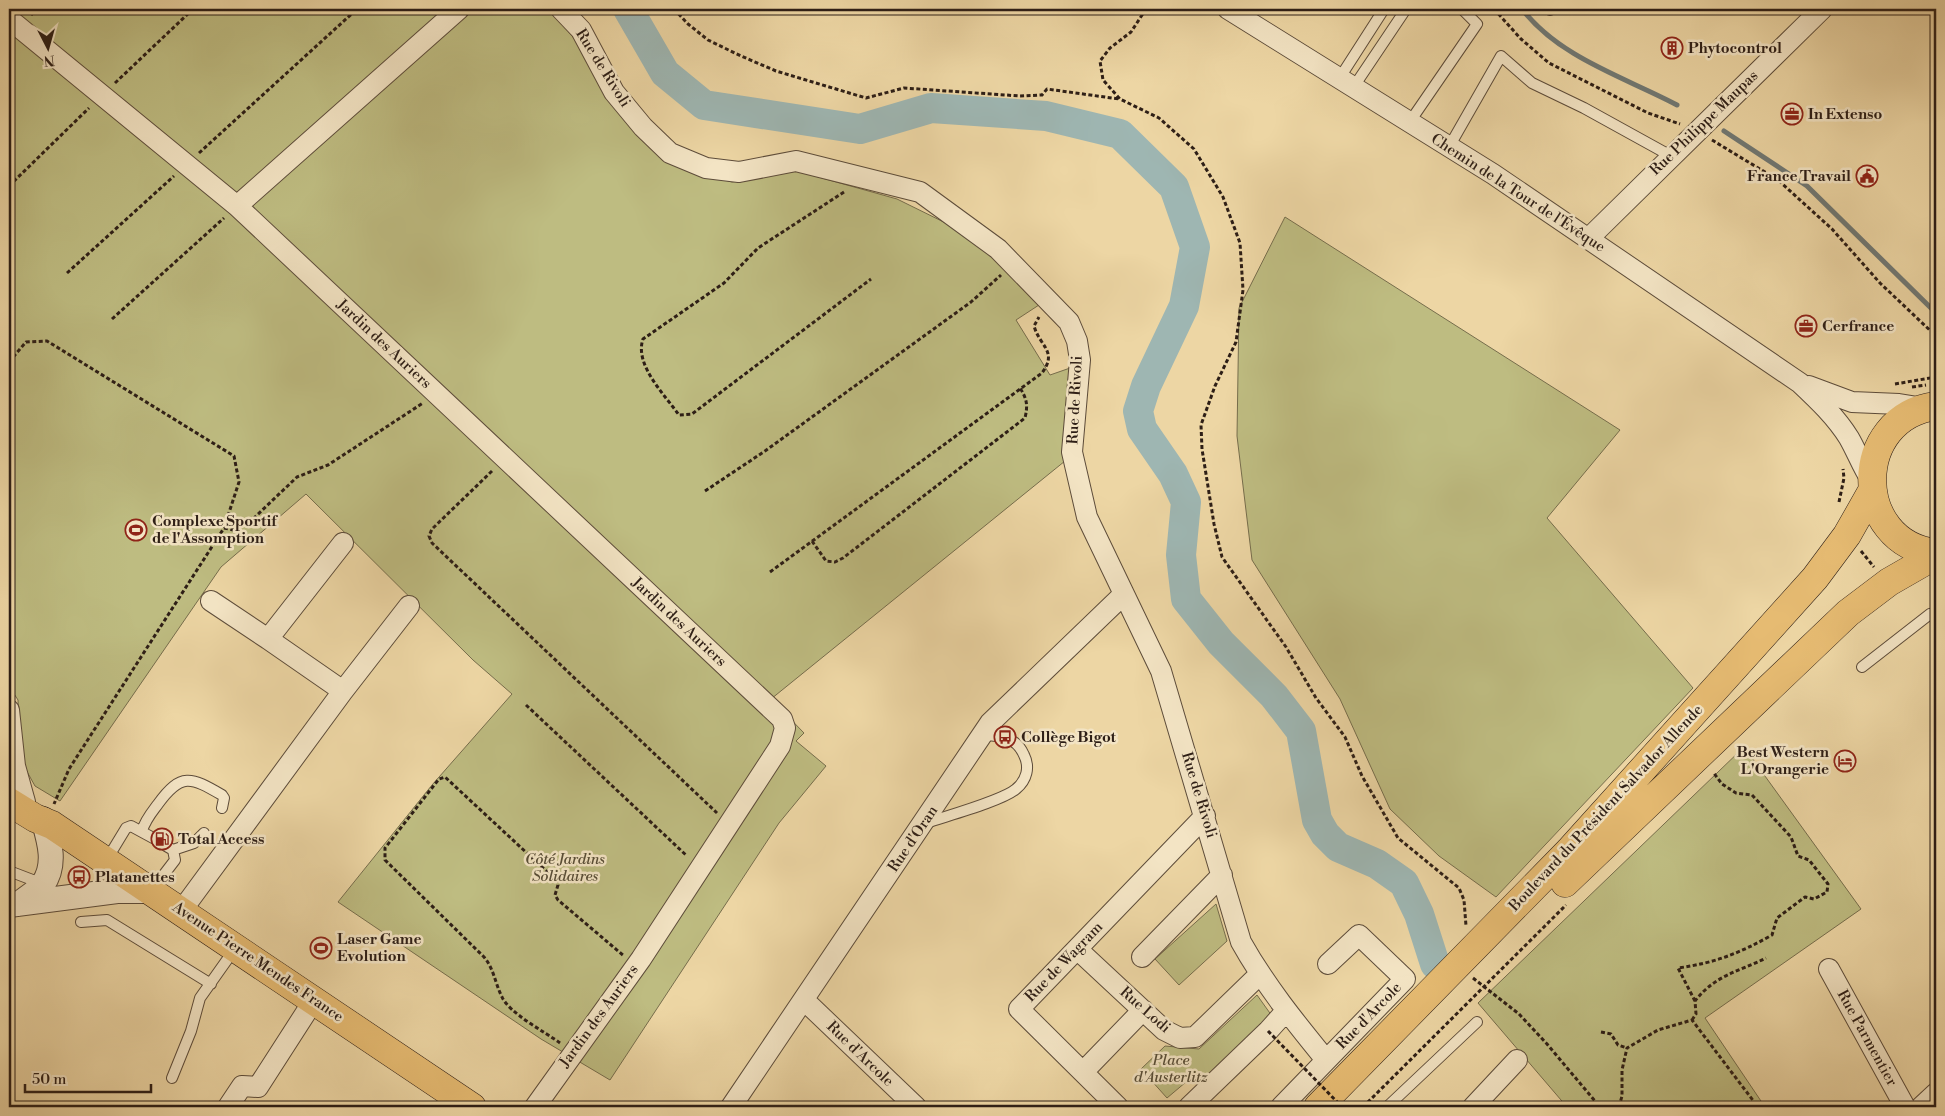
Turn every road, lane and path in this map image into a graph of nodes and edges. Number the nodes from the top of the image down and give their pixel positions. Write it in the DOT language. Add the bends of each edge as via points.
graph roads {
  1 [pos="357,9"];
  2 [pos="459,9"];
  3 [pos="561,9"];
  4 [pos="674,9"];
  5 [pos="1146,9"];
  6 [pos="1229,9"];
  7 [pos="1384,9"];
  8 [pos="1406,9"];
  9 [pos="1462,9"];
  10 [pos="1494,9"];
  11 [pos="1822,9"];
  12 [pos="9,19"];
  13 [pos="1346,84"];
  14 [pos="1120,99"];
  15 [pos="1410,122"];
  16 [pos="1697,131"];
  17 [pos="1449,147"];
  18 [pos="1671,156"];
  19 [pos="187,164"];
  20 [pos="860,178"];
  21 [pos="237,206"];
  22 [pos="1588,239"];
  23 [pos="1013,265"];
  24 [pos="67,273"];
  25 [pos="871,279"];
  26 [pos="1052,305"];
  27 [pos="112,318"];
  28 [pos="1936,336"];
  29 [pos="9,362"];
  30 [pos="1936,376"];
  31 [pos="1800,383"];
  32 [pos="1889,386"];
  33 [pos="1020,388"];
  34 [pos="436,394"];
  35 [pos="1930,407"];
  36 [pos="506,458"];
  37 [pos="1842,461"];
  38 [pos="1871,485"];
  39 [pos="705,491"];
  40 [pos="1836,508"];
  41 [pos="224,528"];
  42 [pos="812,541"];
  43 [pos="343,542"];
  44 [pos="1855,544"];
  45 [pos="1936,554"];
  46 [pos="1876,569"];
  47 [pos="770,572"];
  48 [pos="1123,595"];
  49 [pos="211,601"];
  50 [pos="409,606"];
  51 [pos="1936,613"];
  52 [pos="268,639"];
  53 [pos="1862,667"];
  54 [pos="343,691"];
  55 [pos="526,705"];
  56 [pos="9,710"];
  57 [pos="982,735"];
  58 [pos="1709,766"];
  59 [pos="28,804"];
  60 [pos="222,808"];
  61 [pos="1206,816"];
  62 [pos="729,824"];
  63 [pos="922,824"];
  64 [pos="142,831"];
  65 [pos="204,833"];
  66 [pos="155,839"];
  67 [pos="106,861"];
  68 [pos="700,868"];
  69 [pos="9,870"];
  70 [pos="1222,875"];
  71 [pos="43,884"];
  72 [pos="151,891"];
  73 [pos="14,905"];
  74 [pos="182,910"];
  75 [pos="81,922"];
  76 [pos="1466,931"];
  77 [pos="235,948"];
  78 [pos="1077,949"];
  79 [pos="1142,957"];
  80 [pos="1766,958"];
  81 [pos="1328,964"];
  82 [pos="635,966"];
  83 [pos="1829,969"];
  84 [pos="1260,974"];
  85 [pos="1478,981"];
  86 [pos="211,984"];
  87 [pos="314,1000"];
  88 [pos="804,1000"];
  89 [pos="1695,1001"];
  90 [pos="1422,1003"];
  91 [pos="1143,1010"];
  92 [pos="1286,1011"];
  93 [pos="1692,1020"];
  94 [pos="1477,1022"];
  95 [pos="1268,1032"];
  96 [pos="1601,1032"];
  97 [pos="1627,1048"];
  98 [pos="572,1052"];
  99 [pos="1326,1060"];
  100 [pos="1517,1060"];
  101 [pos="1083,1072"];
  102 [pos="172,1078"];
  103 [pos="1936,1094"];
  104 [pos="457,1103"];
  105 [pos="228,1107"];
  106 [pos="534,1107"];
  107 [pos="731,1107"];
  108 [pos="916,1107"];
  109 [pos="1118,1107"];
  110 [pos="1189,1107"];
  111 [pos="1281,1107"];
  112 [pos="1303,1107"];
  113 [pos="1318,1107"];
  114 [pos="1344,1107"];
  115 [pos="1363,1107"];
  116 [pos="1387,1107"];
  117 [pos="1473,1107"];
  118 [pos="1600,1107"];
  119 [pos="1620,1107"];
  120 [pos="1758,1107"];
  121 [pos="1905,1107"];
  122 [pos="1921,1107"];
  1 -- 19 [label="path"];
  2 -- 21 [label="street"];
  3 -- 20 [label="street, Rue de Rivoli" via="581,30 614,92 670,153 706,168 739,172 796,161"];
  4 -- 14 [label="path" via="708,40 742,56 776,71 866,98 913,88 1020,96 1042,95 1047,89"];
  5 -- 14 [label="path" via="1131,32 1110,48 1100,61 1103,80"];
  6 -- 13 [label="street, Chemin de la Tour de l'Évêque"];
  7 -- 13 [label="lane"];
  8 -- 13 [label="lane"];
  9 -- 15 [label="lane" via="1477,24"];
  10 -- 16 [label="path" via="1549,63 1648,113"];
  11 -- 16 [label="street, Rue Philippe Maupas"];
  12 -- 19 [label="street, Jardin des Auriers"];
  13 -- 15 [label="street, Chemin de la Tour de l'Évêque"];
  14 -- 76 [label="path" via="1159,118 1194,149 1223,197 1240,243 1243,290 1236,342 1201,425 1202,449 1222,557 1345,736 1362,776 1398,838 1459,888 1464,900"];
  15 -- 17 [label="street, Chemin de la Tour de l'Évêque"];
  16 -- 18 [label="street, Rue Philippe Maupas"];
  16 -- 28 [label="path" via="1778,180 1832,229 1880,283"];
  17 -- 18 [label="lane" via="1501,56 1532,83"];
  17 -- 22 [label="street, Chemin de la Tour de l'Évêque"];
  18 -- 22 [label="street, Rue Philippe Maupas"];
  19 -- 21 [label="street, Jardin des Auriers"];
  19 -- 24 [label="path"];
  20 -- 23 [label="street, Rue de Rivoli" via="920,192 998,249"];
  20 -- 25 [label="path" via="843,193 758,248 724,283 643,339 641,354 679,415 692,414"];
  21 -- 27 [label="path"];
  21 -- 34 [label="street, Jardin des Auriers"];
  22 -- 31 [label="street, Chemin de la Tour de l'Évêque"];
  23 -- 26 [label="street, Rue de Rivoli"];
  23 -- 39 [label="path" via="971,302"];
  26 -- 33 [label="path" via="1034,326 1050,353 1049,365"];
  26 -- 48 [label="street, Rue de Rivoli" via="1069,322 1077,341 1080,360 1072,452 1087,517"];
  29 -- 41 [label="path" via="26,342 47,341 234,456 239,482"];
  30 -- 32 [label="path"];
  31 -- 35 [label="street, Chemin de la Tour de l'Évêque" via="1852,402"];
  31 -- 38 [label="street, Chemin de la Tour de l'Évêque" via="1831,413 1850,440"];
  33 -- 42 [label="path"];
  33 -- 42 [label="path" via="1028,407 1025,418 843,558 835,562 826,561"];
  34 -- 36 [label="street, Jardin des Auriers"];
  34 -- 41 [label="path" via="328,465 296,478 254,518 233,530"];
  35 -- 38 [label="main road" via="1904,418 1887,433 1874,459"];
  36 -- 62 [label="street, Jardin des Auriers" via="782,719 785,728 780,746"];
  36 -- 62 [label="path" via="432,529 429,536 432,543"];
  37 -- 40 [label="path" via="1844,478"];
  38 -- 45 [label="main road" via="1878,511 1894,533 1914,547"];
  38 -- 90 [label="main road, Boulevard du Président Salvador Allende" via="1847,535 1815,578 1569,852"];
  41 -- 59 [label="path" via="69,769"];
  42 -- 47 [label="path"];
  43 -- 52 [label="street"];
  44 -- 46 [label="path"];
  45 -- 85 [label="main road, Boulevard du Président Salvador Allende" via="1888,582 1848,613 1596,852"];
  48 -- 57 [label="street, Rue d'Oran" via="990,723"];
  48 -- 61 [label="street, Rue de Rivoli" via="1161,671"];
  49 -- 52 [label="street"];
  50 -- 54 [label="street"];
  51 -- 53 [label="lane" via="1930,614"];
  52 -- 54 [label="street"];
  54 -- 74 [label="street"];
  55 -- 68 [label="path"];
  56 -- 59 [label="street" via="15,766"];
  57 -- 63 [label="street, Rue d'Oran"];
  57 -- 63 [label="lane" via="1001,736 1017,744 1028,767 1022,783 1008,794"];
  58 -- 89 [label="path" via="1722,784 1736,793 1752,795 1791,837 1798,856 1809,860 1828,884 1828,892 1814,898 1806,897 1777,918 1772,935 1744,951 1711,963 1678,968"];
  59 -- 67 [label="main road, Avenue Pierre Mendes France"];
  59 -- 71 [label="street" via="51,844 51,864"];
  60 -- 64 [label="lane" via="222,795 198,781 184,780 168,791"];
  61 -- 70 [label="street, Rue de Rivoli"];
  61 -- 78 [label="street, Rue de Wagram"];
  62 -- 68 [label="street, Jardin des Auriers"];
  63 -- 88 [label="street, Rue d'Oran"];
  64 -- 66 [label="lane"];
  64 -- 67 [label="lane" via="135,826 126,828"];
  65 -- 72 [label="lane" via="194,843 169,848 175,860"];
  67 -- 72 [label="main road, Avenue Pierre Mendes France"];
  68 -- 82 [label="street, Jardin des Auriers"];
  69 -- 71 [label="lane"];
  70 -- 79 [label="street"];
  70 -- 84 [label="street, Rue de Rivoli" via="1242,942"];
  71 -- 73 [label="street"];
  72 -- 73 [label="street" via="117,891"];
  72 -- 74 [label="main road, Avenue Pierre Mendes France"];
  74 -- 77 [label="main road, Avenue Pierre Mendes France"];
  75 -- 86 [label="lane" via="107,920"];
  77 -- 86 [label="lane"];
  77 -- 87 [label="main road, Avenue Pierre Mendes France"];
  78 -- 91 [label="street, Rue Lodi"];
  78 -- 101 [label="street, Rue de Wagram" via="1019,1009"];
  80 -- 89 [label="path" via="1729,972 1704,989"];
  81 -- 99 [label="street, Rue d'Arcole" via="1359,935 1405,980"];
  82 -- 98 [label="street, Jardin des Auriers"];
  82 -- 98 [label="path" via="558,900 555,895 557,881 445,777 439,779 385,848 384,860 492,967 502,998 509,1007"];
  83 -- 121 [label="street, Rue Parmentier"];
  84 -- 91 [label="street, Rue Lodi" via="1194,1037 1180,1038 1164,1030"];
  84 -- 92 [label="street, Rue de Rivoli"];
  85 -- 114 [label="main road, Boulevard du Président Salvador Allende"];
  85 -- 115 [label="path"];
  85 -- 118 [label="path" via="1519,1014"];
  86 -- 102 [label="lane" via="200,998"];
  87 -- 104 [label="main road, Avenue Pierre Mendes France"];
  87 -- 105 [label="street" via="258,1087 242,1086"];
  88 -- 107 [label="street, Rue d'Oran"];
  88 -- 108 [label="street, Rue d'Arcole"];
  89 -- 93 [label="path" via="1696,1014"];
  90 -- 112 [label="main road" via="1369,1040"];
  90 -- 113 [label="main road, Boulevard du Président Salvador Allende"];
  91 -- 101 [label="street"];
  92 -- 95 [label="street"];
  92 -- 99 [label="street, Rue de Rivoli"];
  93 -- 97 [label="path" via="1658,1030"];
  93 -- 120 [label="path"];
  94 -- 116 [label="lane"];
  95 -- 110 [label="street"];
  95 -- 114 [label="path, bridge"];
  96 -- 97 [label="path" via="1611,1034 1618,1045"];
  97 -- 119 [label="path"];
  98 -- 106 [label="street, Jardin des Auriers"];
  99 -- 111 [label="street, Rue d'Arcole"];
  100 -- 117 [label="street"];
  101 -- 109 [label="street, Rue de Wagram"];
  103 -- 122 [label="street"];
}
